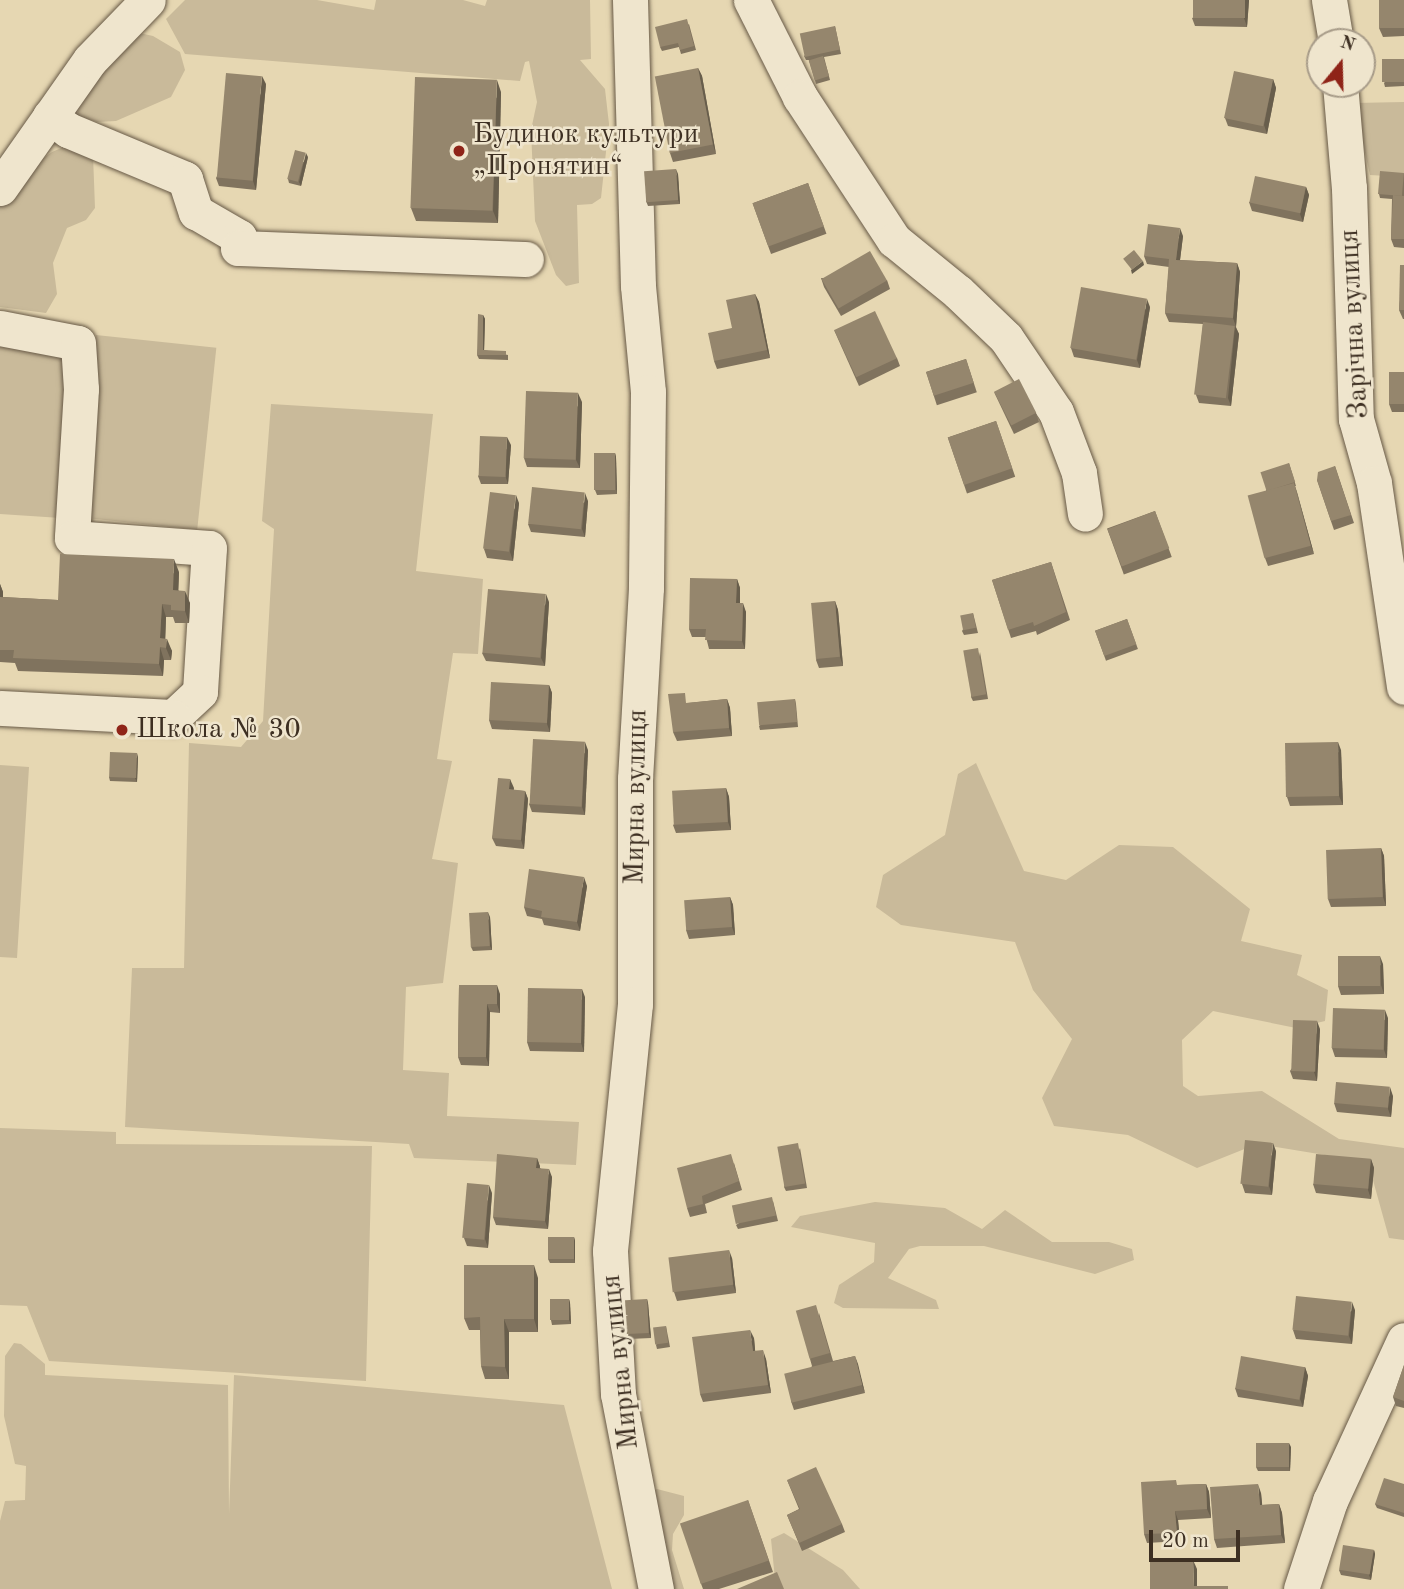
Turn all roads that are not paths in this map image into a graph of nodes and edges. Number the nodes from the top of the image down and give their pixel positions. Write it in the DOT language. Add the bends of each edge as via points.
graph roads {
  1 [pos="148,0"];
  2 [pos="630,0"];
  3 [pos="751,0"];
  4 [pos="1329,0"];
  5 [pos="1334,28"];
  6 [pos="1341,98"];
  7 [pos="50,116"];
  8 [pos="0,188"];
  9 [pos="526,259"];
  10 [pos="0,328"];
  11 [pos="1085,514"];
  12 [pos="1404,687"];
  13 [pos="0,708"];
  14 [pos="1404,1340"];
  15 [pos="656,1589"];
  16 [pos="1301,1589"];
  1 -- 7 [label="street" via="90,60"];
  2 -- 15 [label="street, Мирна вулиця" via="638,286 648,392 646,588 635,779 635,1004 610,1251 618,1394"];
  3 -- 11 [label="street" via="800,97 894,240 1006,338 1056,412 1079,473"];
  4 -- 5 [label="street"];
  6 -- 12 [label="street, Зарічна вулиця" via="1349,188 1356,419 1374,483"];
  7 -- 8 [label="street"];
  7 -- 9 [label="street" via="68,130 185,179 196,212 239,237 238,247"];
  10 -- 13 [label="street" via="78,343 81,389 72,538 209,548 200,692 173,717"];
  14 -- 16 [label="street" via="1330,1501"];
}
